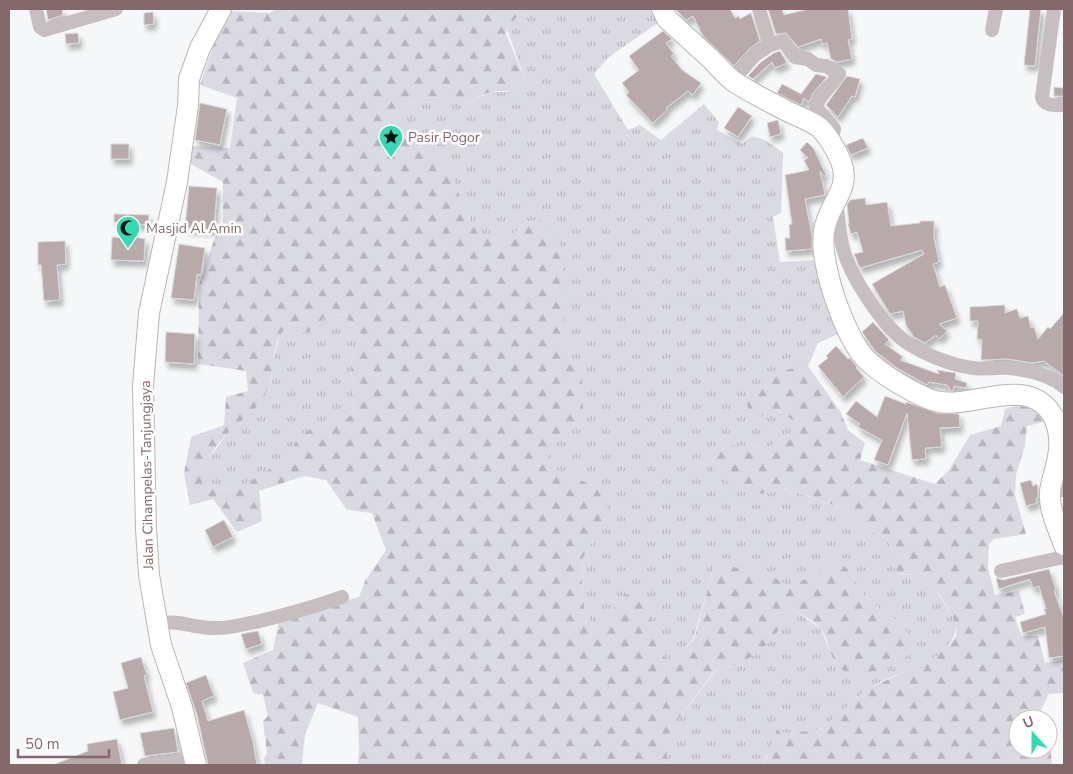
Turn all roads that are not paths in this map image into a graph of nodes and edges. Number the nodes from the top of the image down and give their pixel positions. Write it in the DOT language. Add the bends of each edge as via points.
graph roads {
  1 [pos="36,9"];
  2 [pos="116,9"];
  3 [pos="221,9"];
  4 [pos="662,9"];
  5 [pos="759,9"];
  6 [pos="996,9"];
  7 [pos="1054,9"];
  8 [pos="992,30"];
  9 [pos="770,45"];
  10 [pos="733,80"];
  11 [pos="1064,105"];
  12 [pos="831,143"];
  13 [pos="836,199"];
  14 [pos="1064,387"];
  15 [pos="1056,469"];
  16 [pos="1064,490"];
  17 [pos="1064,546"];
  18 [pos="1064,557"];
  19 [pos="1001,570"];
  20 [pos="342,597"];
  21 [pos="157,624"];
  22 [pos="195,762"];
  23 [pos="144,765"];
  1 -- 2 [label="street" via="40,27 44,30"];
  3 -- 21 [label="street, Jalan Cihampelas-Tanjungjaya" via="200,48 189,79 177,182 149,313 143,410 147,555"];
  4 -- 10 [label="street" via="667,19"];
  5 -- 9 [label="street"];
  6 -- 8 [label="street"];
  7 -- 11 [label="street" via="1042,96 1046,104"];
  9 -- 10 [label="street" via="755,55"];
  9 -- 12 [label="street" via="783,41 795,57 808,58 816,65 826,66 839,74 816,107 834,129"];
  10 -- 12 [label="street" via="820,128"];
  12 -- 13 [label="street" via="844,173 842,191"];
  13 -- 14 [label="street" via="843,247 859,285 876,310 905,341 924,353 953,363 974,368 1031,371 1054,378"];
  13 -- 15 [label="street" via="824,232 824,256 845,323 866,359 909,389 938,402 957,404 1009,394 1036,399 1046,407 1058,430 1060,444"];
  15 -- 16 [label="street" via="1058,488"];
  15 -- 17 [label="street" via="1049,495"];
  18 -- 19 [label="street"];
  20 -- 21 [label="street" via="280,616 222,628 207,629 168,622"];
  21 -- 22 [label="street, Jalan Cihampelas-Tanjungjaya"];
  22 -- 23 [label="street"];
}
